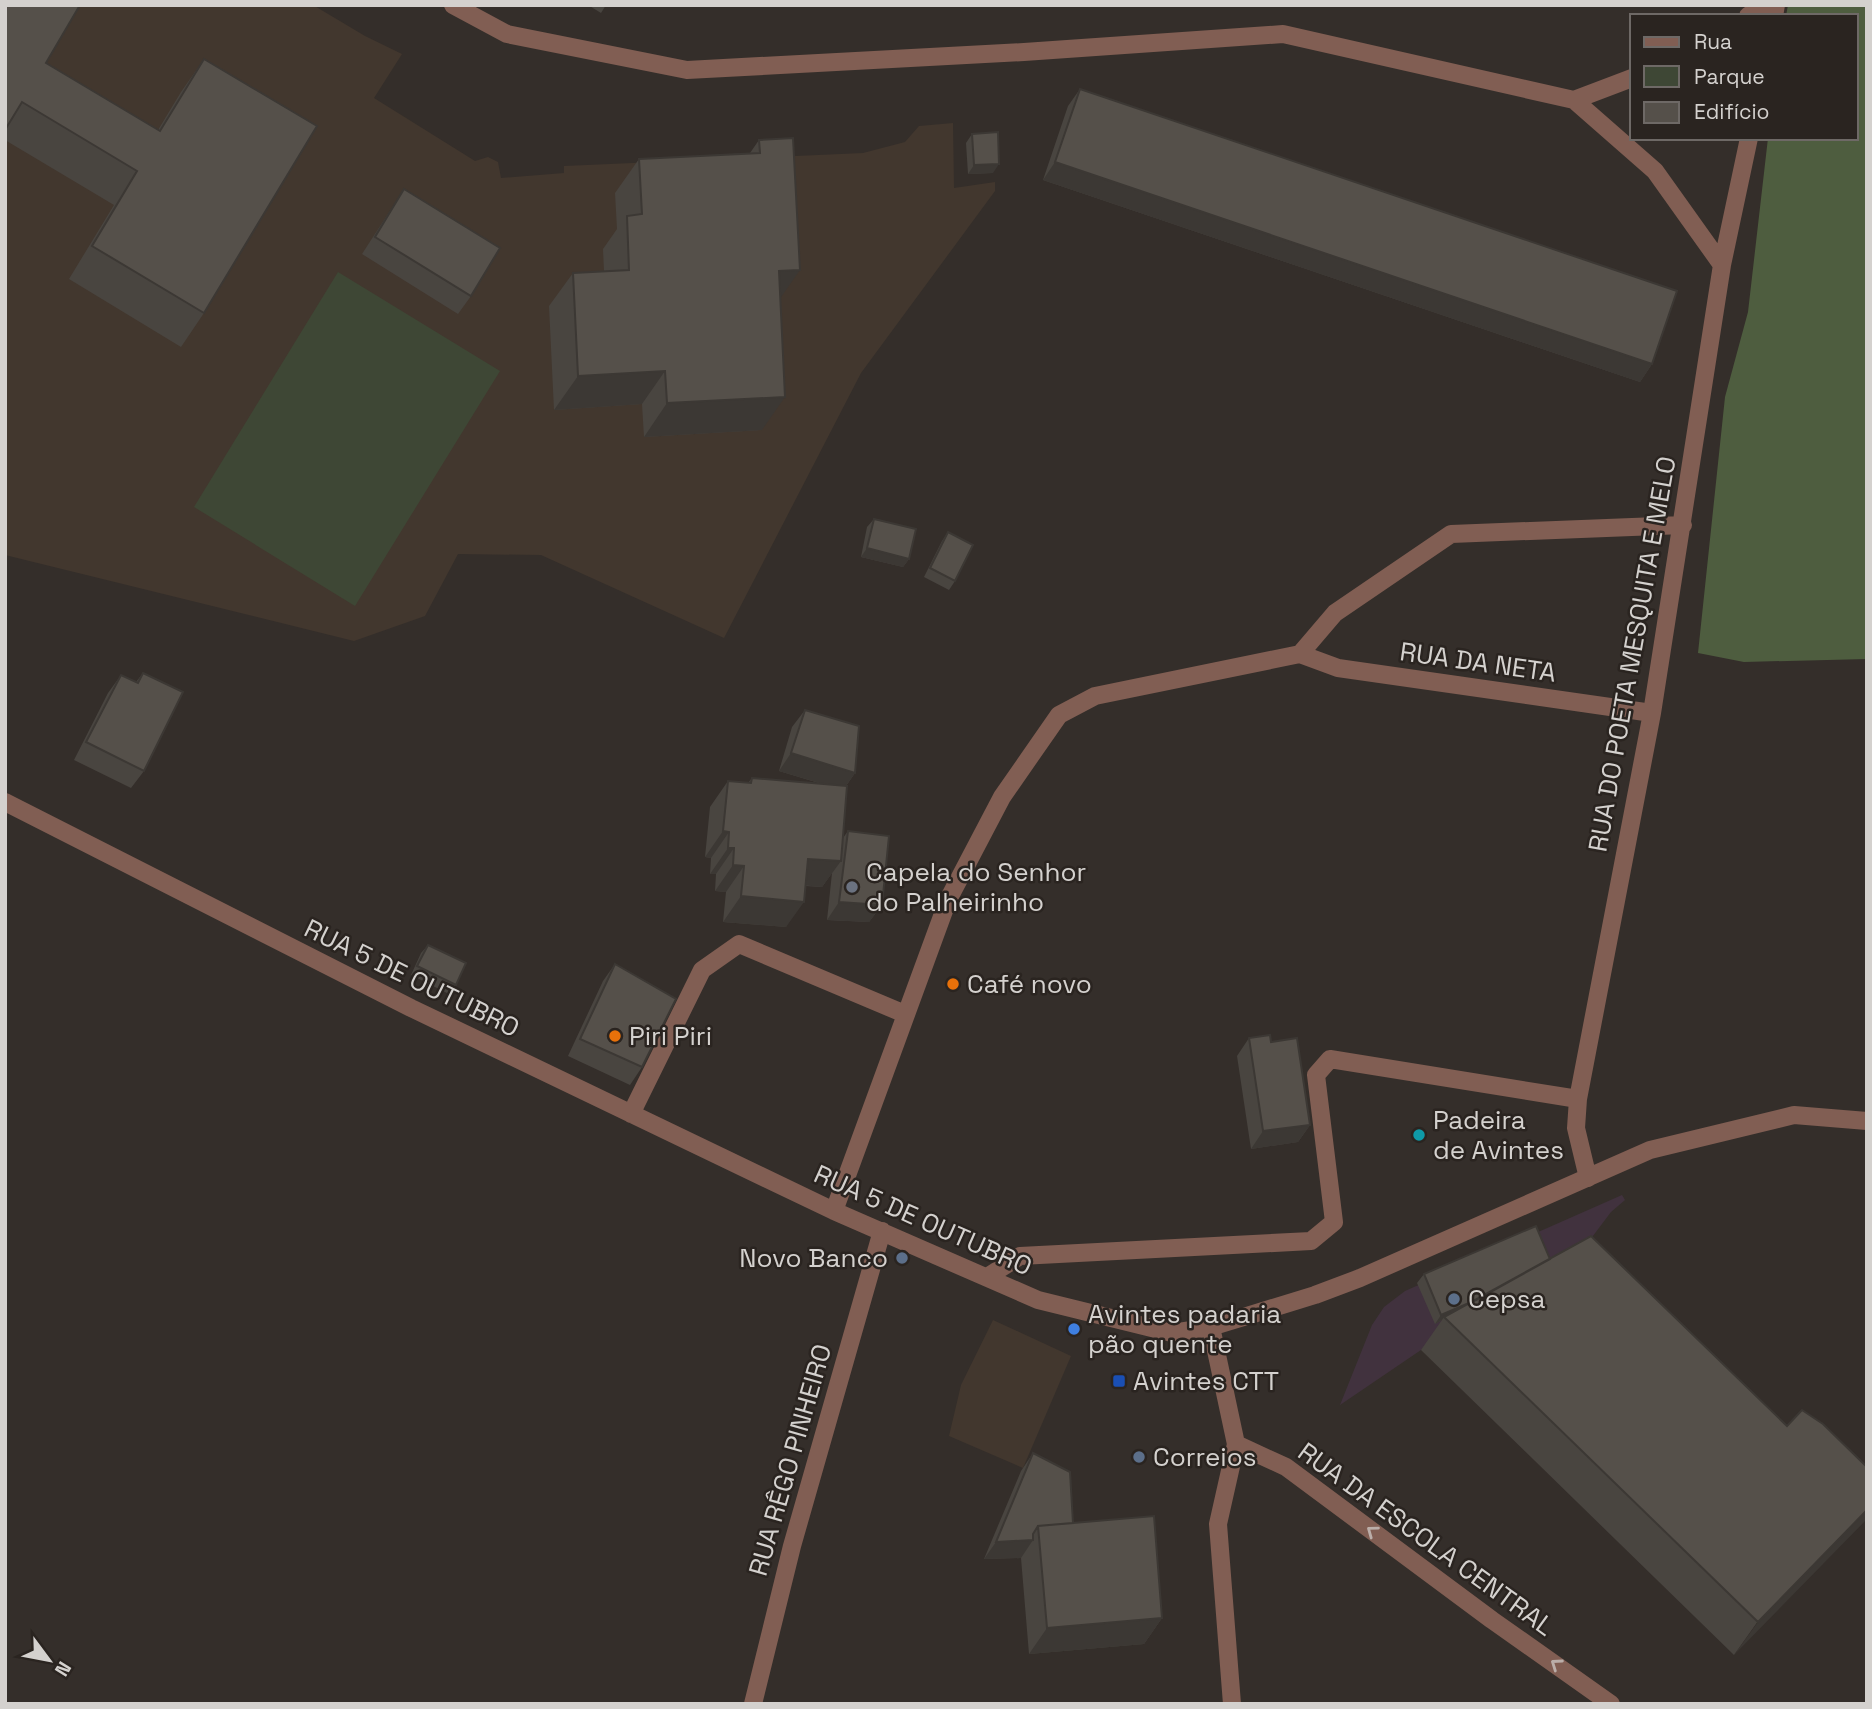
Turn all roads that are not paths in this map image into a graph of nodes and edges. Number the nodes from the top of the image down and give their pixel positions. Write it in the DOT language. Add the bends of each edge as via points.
graph roads {
  1 [pos="453,5"];
  2 [pos="1630,79"];
  3 [pos="1574,100"];
  4 [pos="1749,140"];
  5 [pos="1722,265"];
  6 [pos="1683,525"];
  7 [pos="1300,654"];
  8 [pos="1652,713"];
  9 [pos="5,802"];
  10 [pos="905,1014"];
  11 [pos="1578,1099"];
  12 [pos="631,1114"];
  13 [pos="1867,1121"];
  14 [pos="1588,1178"];
  15 [pos="834,1211"];
  16 [pos="882,1231"];
  17 [pos="988,1277"];
  18 [pos="1211,1327"];
  19 [pos="1236,1444"];
  20 [pos="753,1704"];
  21 [pos="1232,1704"];
  22 [pos="1611,1704"];
  1 -- 3 [label="street" via="507,34 687,70 1283,34"];
  2 -- 3 [label="street"];
  3 -- 5 [label="street" via="1655,171"];
  4 -- 5 [label="street, RUA DO POETA MESQUITA E MELO"];
  5 -- 6 [label="street, RUA DO POETA MESQUITA E MELO"];
  6 -- 7 [label="street" via="1451,534 1335,613"];
  6 -- 8 [label="street, RUA DO POETA MESQUITA E MELO"];
  7 -- 8 [label="street, RUA DA NETA" via="1338,668"];
  7 -- 10 [label="street" via="1095,696 1059,715 1002,797 948,900"];
  8 -- 11 [label="street, RUA DO POETA MESQUITA E MELO"];
  9 -- 12 [label="street, RUA 5 DE OUTUBRO"];
  10 -- 12 [label="street" via="739,944 702,970"];
  10 -- 15 [label="street"];
  11 -- 14 [label="street, RUA DO POETA MESQUITA E MELO" via="1576,1128"];
  11 -- 17 [label="street" via="1330,1059 1316,1075 1334,1222 1311,1241 1020,1256"];
  12 -- 15 [label="street, RUA 5 DE OUTUBRO"];
  13 -- 14 [label="street, RUA 5 DE OUTUBRO" via="1794,1115 1650,1150"];
  14 -- 18 [label="street, RUA 5 DE OUTUBRO" via="1360,1278"];
  15 -- 16 [label="street, RUA 5 DE OUTUBRO"];
  16 -- 17 [label="street, RUA 5 DE OUTUBRO"];
  16 -- 20 [label="street, RUA RÊGO PINHEIRO" via="792,1546"];
  17 -- 18 [label="street, RUA 5 DE OUTUBRO" via="1038,1300 1172,1333"];
  18 -- 19 [label="street"];
  19 -- 21 [label="street" via="1217,1524"];
  22 -- 19 [label="street, RUA DA ESCOLA CENTRAL, one-way" via="1286,1468"];
}
